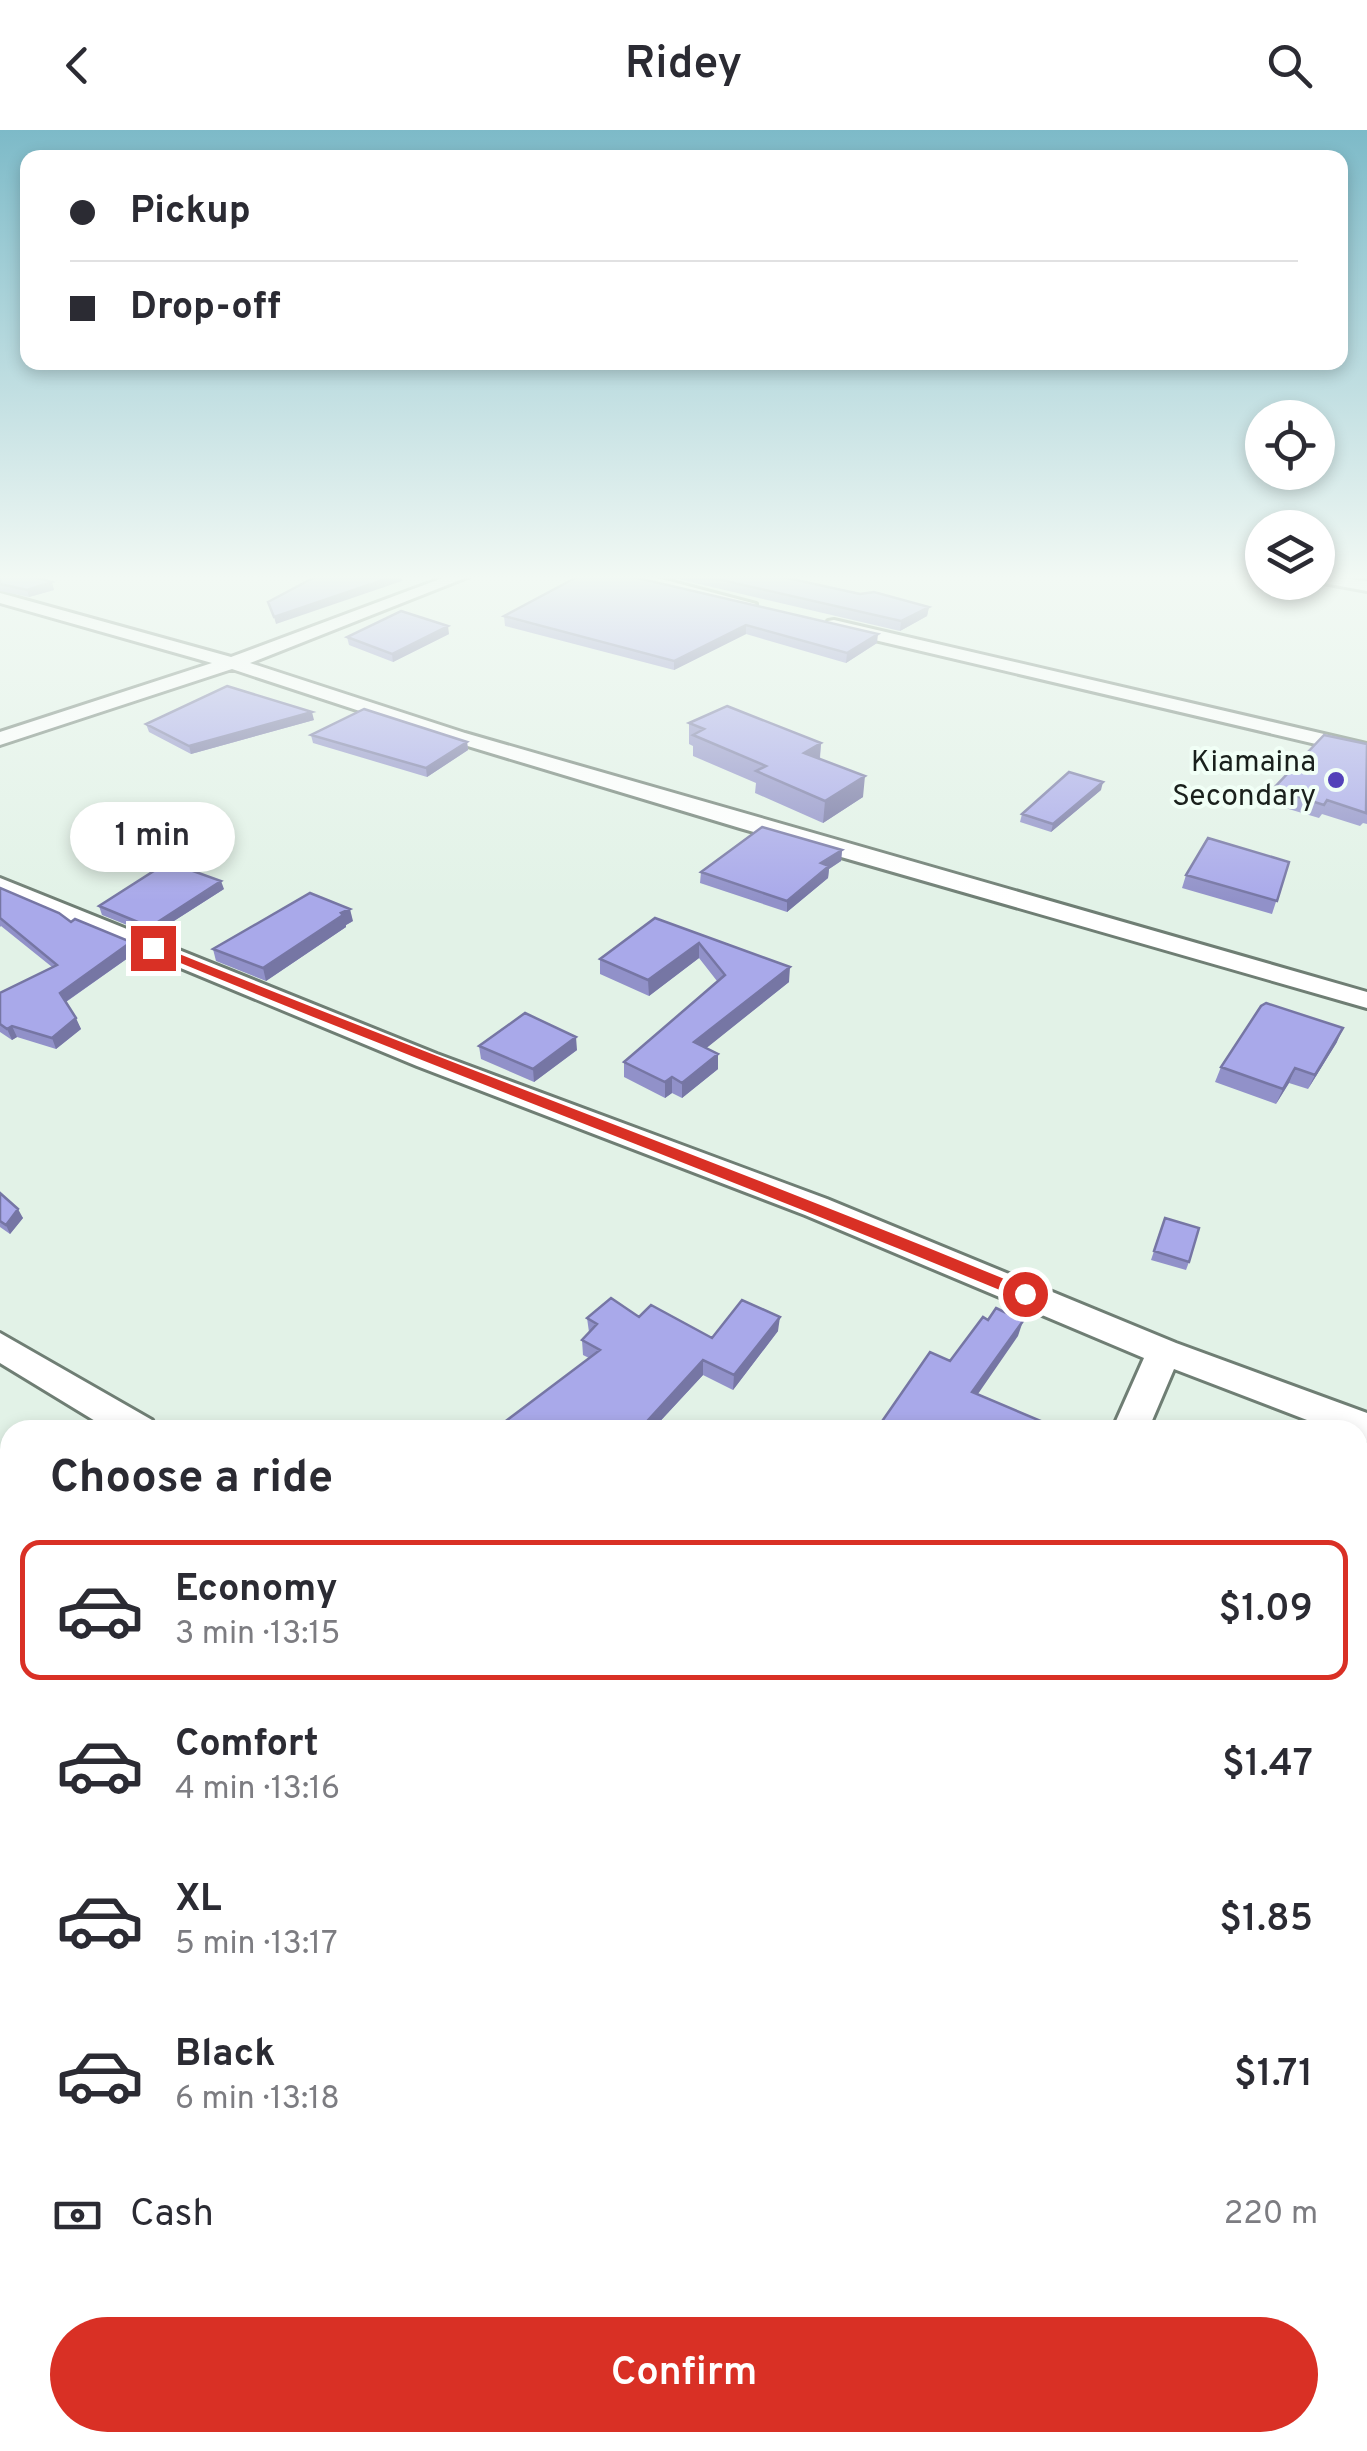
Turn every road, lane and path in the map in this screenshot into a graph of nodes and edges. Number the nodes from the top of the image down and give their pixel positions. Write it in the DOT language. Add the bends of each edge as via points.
graph roads {
  1 [pos="167,684"];
  2 [pos="298,684"];
  3 [pos="1087,684"];
  4 [pos="0,739"];
  5 [pos="1367,750"];
  6 [pos="0,885"];
  7 [pos="1367,1000"];
  8 [pos="0,1346"];
  9 [pos="1164,1352"];
  10 [pos="122,1420"];
  11 [pos="1134,1420"];
  12 [pos="1346,1420"];
  1 -- 4 [label="street"];
  2 -- 7 [label="street" via="748,823"];
  3 -- 5 [label="street"];
  6 -- 9 [label="street"];
  8 -- 10 [label="street"];
  9 -- 11 [label="street"];
  9 -- 12 [label="street"];
}
